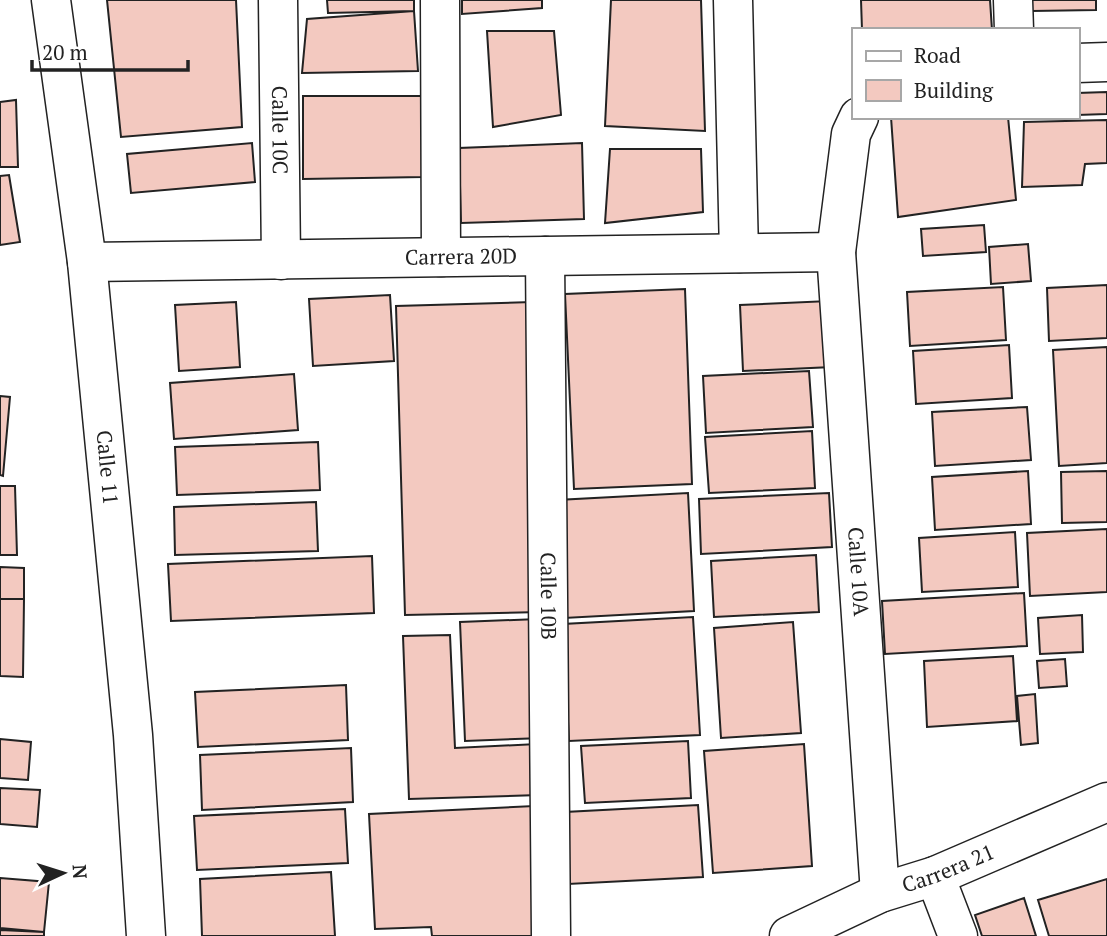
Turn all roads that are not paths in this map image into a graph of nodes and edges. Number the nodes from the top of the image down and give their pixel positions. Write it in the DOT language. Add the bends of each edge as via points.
graph roads {
  1 [pos="51,0"];
  2 [pos="278,0"];
  3 [pos="440,0"];
  4 [pos="733,0"];
  5 [pos="1013,0"];
  6 [pos="1014,28"];
  7 [pos="1107,62"];
  8 [pos="1079,63"];
  9 [pos="858,119"];
  10 [pos="836,252"];
  11 [pos="739,253"];
  12 [pos="545,256"];
  13 [pos="441,257"];
  14 [pos="281,260"];
  15 [pos="88,262"];
  16 [pos="1107,802"];
  17 [pos="935,876"];
  18 [pos="880,893"];
  19 [pos="146,936"];
  20 [pos="551,936"];
  21 [pos="789,936"];
  22 [pos="958,936"];
  1 -- 15 [label="street, Calle 11"];
  2 -- 14 [label="street, Calle 10C"];
  3 -- 13 [label="street"];
  4 -- 11 [label="street"];
  5 -- 6 [label="street"];
  7 -- 8 [label="street"];
  9 -- 10 [label="street, Calle 10A" via="851,134"];
  10 -- 11 [label="street, Carrera 20D"];
  10 -- 18 [label="street, Calle 10A"];
  11 -- 12 [label="street, Carrera 20D"];
  12 -- 13 [label="street, Carrera 20D"];
  12 -- 20 [label="street, Calle 10B"];
  13 -- 14 [label="street, Carrera 20D"];
  14 -- 15 [label="street, Carrera 20D"];
  15 -- 19 [label="street, Calle 11" via="134,735"];
  16 -- 17 [label="street, Carrera 21"];
  17 -- 18 [label="street, Carrera 21"];
  17 -- 22 [label="street"];
  18 -- 21 [label="street, Carrera 21"];
}
